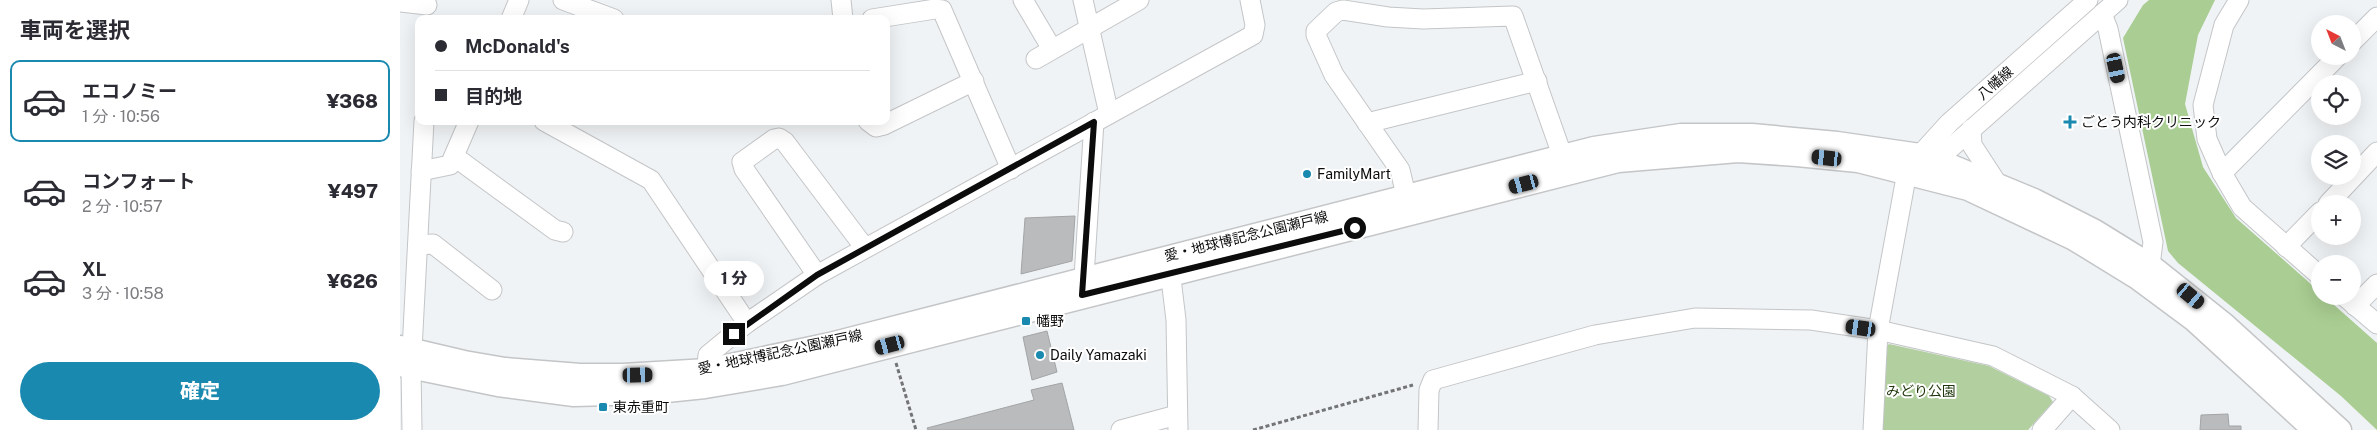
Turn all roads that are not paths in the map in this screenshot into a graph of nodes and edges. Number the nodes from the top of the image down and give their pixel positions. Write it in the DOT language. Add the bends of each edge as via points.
graph roads {
  1 [pos="519,0"];
  2 [pos="563,0"];
  3 [pos="841,0"];
  4 [pos="1023,0"];
  5 [pos="1083,0"];
  6 [pos="1139,0"];
  7 [pos="1250,0"];
  8 [pos="2088,0"];
  9 [pos="2118,0"];
  10 [pos="2239,0"];
  11 [pos="400,2"];
  12 [pos="902,7"];
  13 [pos="427,8"];
  14 [pos="2102,14"];
  15 [pos="513,15"];
  16 [pos="603,15"];
  17 [pos="843,15"];
  18 [pos="882,15"];
  19 [pos="2377,17"];
  20 [pos="1089,28"];
  21 [pos="2361,33"];
  22 [pos="2329,65"];
  23 [pos="974,81"];
  24 [pos="1537,82"];
  25 [pos="1102,118"];
  26 [pos="890,123"];
  27 [pos="1367,123"];
  28 [pos="424,125"];
  29 [pos="468,125"];
  30 [pos="551,125"];
  31 [pos="1971,129"];
  32 [pos="2377,152"];
  33 [pos="455,157"];
  34 [pos="1566,164"];
  35 [pos="1920,167"];
  36 [pos="1010,169"];
  37 [pos="421,171"];
  38 [pos="2222,173"];
  39 [pos="1998,185"];
  40 [pos="2336,195"];
  41 [pos="1406,196"];
  42 [pos="2311,222"];
  43 [pos="564,232"];
  44 [pos="418,245"];
  45 [pos="865,248"];
  46 [pos="2286,248"];
  47 [pos="1170,265"];
  48 [pos="2150,265"];
  49 [pos="2311,269"];
  50 [pos="817,275"];
  51 [pos="2377,284"];
  52 [pos="1084,286"];
  53 [pos="492,290"];
  54 [pos="2361,294"];
  55 [pos="2355,305"];
  56 [pos="747,323"];
  57 [pos="2377,324"];
  58 [pos="1878,330"];
  59 [pos="406,358"];
  60 [pos="706,378"];
  61 [pos="2072,396"];
  62 [pos="1177,423"];
  63 [pos="412,430"];
  64 [pos="1121,430"];
  65 [pos="1428,430"];
  66 [pos="1873,430"];
  67 [pos="2042,430"];
  68 [pos="2110,430"];
  69 [pos="2314,430"];
  70 [pos="2340,430"];
  1 -- 15 [label="street"];
  2 -- 16 [label="street"];
  3 -- 17 [label="street"];
  4 -- 20 [label="street" via="1044,54"];
  5 -- 20 [label="street"];
  6 -- 20 [label="street"];
  7 -- 25 [label="street" via="1254,35"];
  8 -- 35 [label="street, 八幡線" via="1949,123"];
  9 -- 14 [label="street, 八幡線"];
  10 -- 38 [label="street" via="2224,25 2203,104 2207,139"];
  11 -- 13 [label="street"];
  12 -- 18 [label="street"];
  12 -- 23 [label="street" via="942,10"];
  14 -- 31 [label="street, 八幡線"];
  14 -- 48 [label="street" via="2108,29 2153,242"];
  19 -- 21 [label="street"];
  20 -- 25 [label="street"];
  22 -- 38 [label="street"];
  23 -- 26 [label="street"];
  23 -- 36 [label="street"];
  24 -- 27 [label="street"];
  24 -- 27 [label="street" via="1513,16 1423,19 1343,10 1336,12 1316,31 1316,35 1334,75"];
  24 -- 34 [label="street"];
  25 -- 36 [label="street"];
  25 -- 52 [label="street"];
  27 -- 41 [label="street" via="1400,170"];
  28 -- 37 [label="street"];
  29 -- 33 [label="street"];
  30 -- 56 [label="street" via="652,180"];
  31 -- 35 [label="street, 八幡線"];
  31 -- 39 [label="street" via="1972,145"];
  32 -- 40 [label="street"];
  33 -- 37 [label="street" via="445,168"];
  33 -- 43 [label="street" via="555,230"];
  34 -- 35 [label="main road, 愛・地球博記念公園瀬戸線" via="1634,140 1681,135 1762,136 1837,143"];
  34 -- 41 [label="main road, 愛・地球博記念公園瀬戸線"];
  34 -- 47 [label="main road, 愛・地球博記念公園瀬戸線"];
  35 -- 39 [label="main road, 愛・地球博記念公園瀬戸線"];
  35 -- 58 [label="street"];
  35 -- 69 [label="main road, 愛・地球博記念公園瀬戸線" via="2074,239 2136,277 2194,320"];
  36 -- 45 [label="street"];
  37 -- 44 [label="street"];
  38 -- 46 [label="street" via="2242,207"];
  39 -- 48 [label="main road, 愛・地球博記念公園瀬戸線" via="2095,231"];
  41 -- 47 [label="main road, 愛・地球博記念公園瀬戸線"];
  42 -- 46 [label="street"];
  44 -- 53 [label="street" via="434,244"];
  44 -- 59 [label="street"];
  45 -- 50 [label="street"];
  45 -- 50 [label="street" via="785,142 774,139 742,162 744,169"];
  46 -- 49 [label="street"];
  47 -- 52 [label="main road, 愛・地球博記念公園瀬戸線"];
  47 -- 62 [label="street" via="1176,320"];
  48 -- 70 [label="main road, 愛・地球博記念公園瀬戸線" via="2224,324"];
  50 -- 56 [label="street"];
  51 -- 54 [label="street"];
  52 -- 60 [label="main road, 愛・地球博記念公園瀬戸線" via="830,344"];
  52 -- 60 [label="main road, 愛・地球博記念公園瀬戸線" via="782,374"];
  55 -- 57 [label="street"];
  56 -- 60 [label="street" via="708,355"];
  58 -- 61 [label="street" via="1993,356"];
  58 -- 65 [label="street" via="1811,320 1695,318 1595,335 1433,380 1429,390"];
  58 -- 66 [label="street"];
  59 -- 60 [label="main road, 愛・地球博記念公園瀬戸線" via="580,375"];
  59 -- 63 [label="street"];
  61 -- 67 [label="street"];
  61 -- 68 [label="street"];
  62 -- 64 [label="street"];
}
